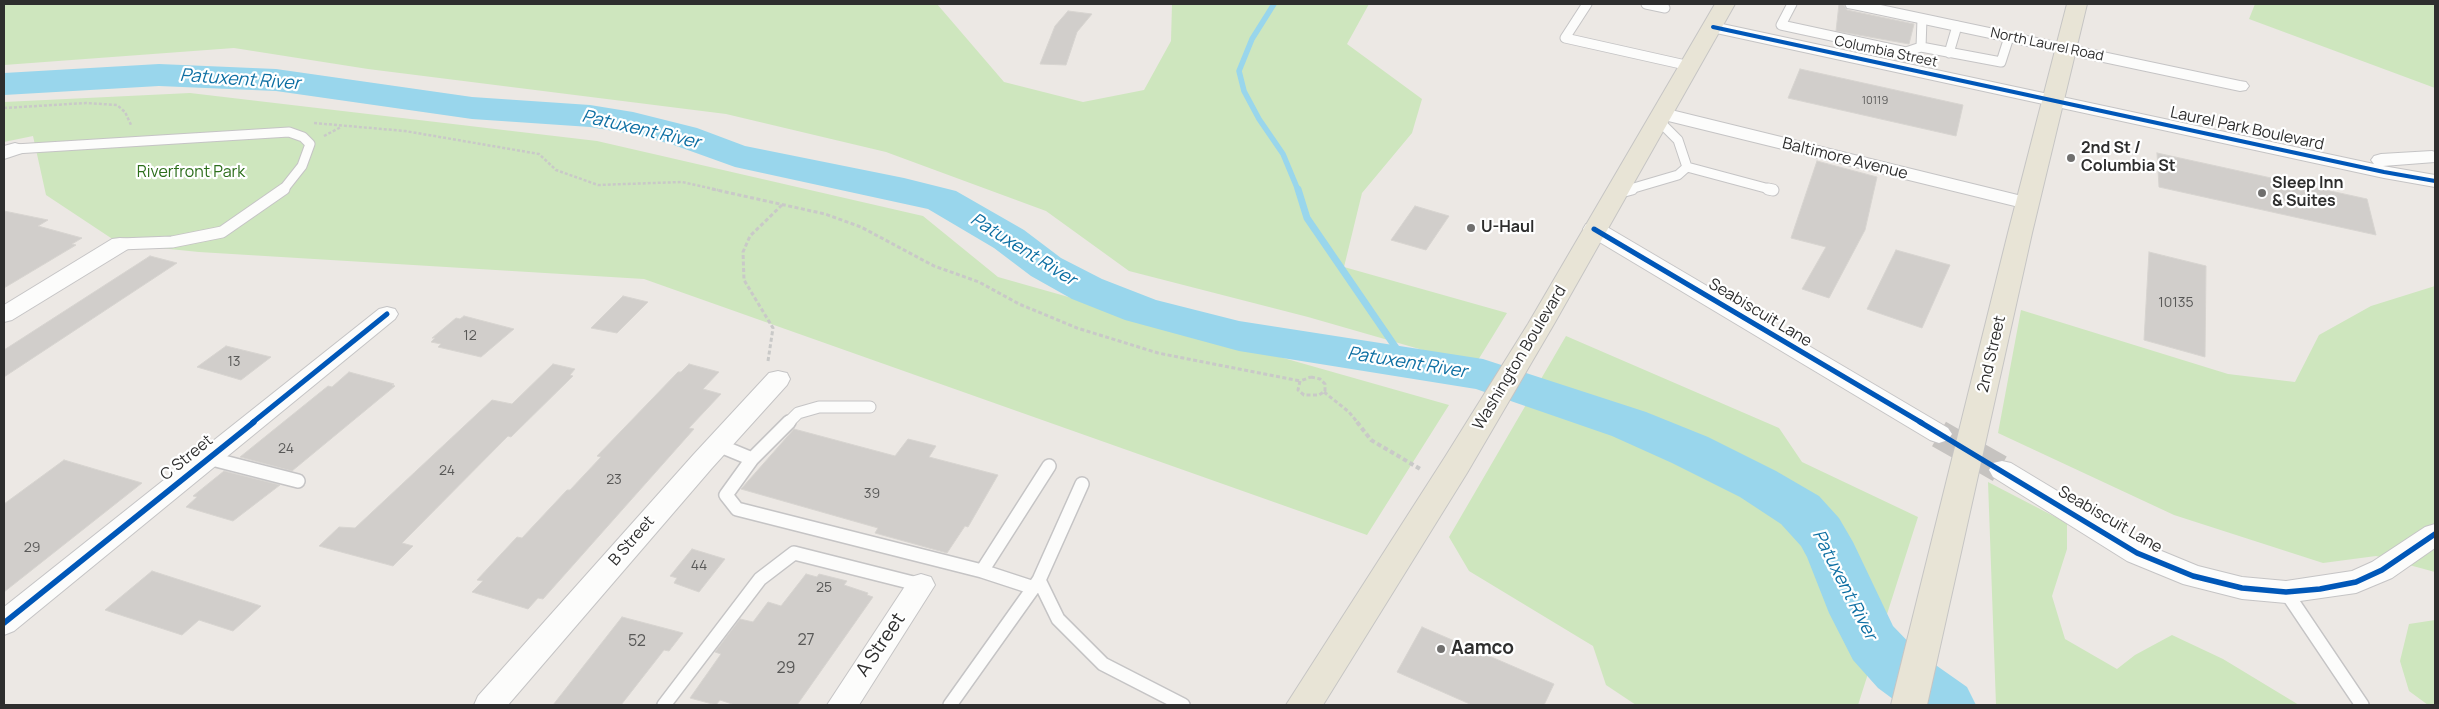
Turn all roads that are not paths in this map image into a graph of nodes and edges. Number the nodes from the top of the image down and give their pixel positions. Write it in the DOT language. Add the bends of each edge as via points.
graph roads {
  1 [pos="1587,4"];
  2 [pos="1646,4"];
  3 [pos="1725,4"];
  4 [pos="1792,4"];
  5 [pos="1853,4"];
  6 [pos="2077,4"];
  7 [pos="1665,8"];
  8 [pos="1922,19"];
  9 [pos="1957,26"];
  10 [pos="1713,27"];
  11 [pos="2009,37"];
  12 [pos="1921,47"];
  13 [pos="2067,50"];
  14 [pos="1949,53"];
  15 [pos="1690,66"];
  16 [pos="2240,86"];
  17 [pos="2054,100"];
  18 [pos="1661,118"];
  19 [pos="10,151"];
  20 [pos="2340,162"];
  21 [pos="2434,162"];
  22 [pos="1687,167"];
  23 [pos="2435,181"];
  24 [pos="1773,190"];
  25 [pos="1616,193"];
  26 [pos="2027,203"];
  27 [pos="1594,229"];
  28 [pos="120,244"];
  29 [pos="387,314"];
  30 [pos="4,315"];
  31 [pos="778,379"];
  32 [pos="870,407"];
  33 [pos="1939,434"];
  34 [pos="718,445"];
  35 [pos="208,458"];
  36 [pos="752,459"];
  37 [pos="1049,466"];
  38 [pos="2002,470"];
  39 [pos="298,482"];
  40 [pos="1082,484"];
  41 [pos="2435,534"];
  42 [pos="982,571"];
  43 [pos="1037,584"];
  44 [pos="921,585"];
  45 [pos="2286,592"];
  46 [pos="4,623"];
  47 [pos="489,705"];
  48 [pos="664,705"];
  49 [pos="842,705"];
  50 [pos="950,705"];
  51 [pos="1182,705"];
  52 [pos="1304,705"];
  53 [pos="1908,705"];
  54 [pos="2362,705"];
  1 -- 15 [label="lane" via="1565,38"];
  2 -- 7 [label="lane"];
  3 -- 10 [label="main road, Washington Boulevard"];
  4 -- 12 [label="lane" via="1781,25 1906,52"];
  5 -- 8 [label="street, North Laurel Road"];
  6 -- 13 [label="main road, 2nd Street"];
  8 -- 9 [label="street, North Laurel Road"];
  8 -- 12 [label="lane"];
  9 -- 11 [label="street, North Laurel Road"];
  9 -- 14 [label="lane"];
  10 -- 15 [label="main road, Washington Boulevard"];
  10 -- 17 [label="street, Columbia Street"];
  11 -- 13 [label="street, North Laurel Road"];
  11 -- 14 [label="lane" via="2001,62"];
  12 -- 14 [label="lane"];
  13 -- 16 [label="street, North Laurel Road"];
  13 -- 17 [label="main road, 2nd Street"];
  15 -- 18 [label="main road, Washington Boulevard"];
  17 -- 20 [label="street, Laurel Park Boulevard"];
  17 -- 26 [label="main road, 2nd Street"];
  18 -- 22 [label="lane" via="1678,140"];
  18 -- 25 [label="main road, Washington Boulevard"];
  18 -- 26 [label="street, Baltimore Avenue"];
  19 -- 28 [label="lane" via="262,132 289,132 310,144 302,166 281,193 222,232 172,242"];
  20 -- 21 [label="street, Laurel Park Boulevard"];
  20 -- 23 [label="street, Laurel Park Boulevard"];
  22 -- 24 [label="lane"];
  22 -- 25 [label="lane" via="1678,175"];
  25 -- 27 [label="main road, Washington Boulevard"];
  26 -- 53 [label="main road, 2nd Street"];
  27 -- 33 [label="street, Seabiscuit Lane"];
  27 -- 52 [label="main road, Washington Boulevard" via="1541,324"];
  28 -- 30 [label="street"];
  29 -- 35 [label="street, C Street"];
  31 -- 34 [label="street, B Street"];
  32 -- 36 [label="lane" via="819,407 798,413"];
  34 -- 36 [label="lane"];
  34 -- 47 [label="street, B Street"];
  35 -- 39 [label="lane"];
  35 -- 46 [label="street, C Street"];
  36 -- 42 [label="lane" via="726,495 736,509"];
  37 -- 42 [label="lane"];
  38 -- 45 [label="street, Seabiscuit Lane" via="2137,553 2193,576 2242,588"];
  40 -- 43 [label="lane"];
  41 -- 45 [label="street, Seabiscuit Lane" via="2382,570 2356,582"];
  42 -- 43 [label="lane"];
  43 -- 50 [label="lane"];
  43 -- 51 [label="lane" via="1058,619 1103,664"];
  44 -- 48 [label="lane" via="794,553 760,580"];
  44 -- 49 [label="street, A Street"];
  45 -- 54 [label="lane"];
}
